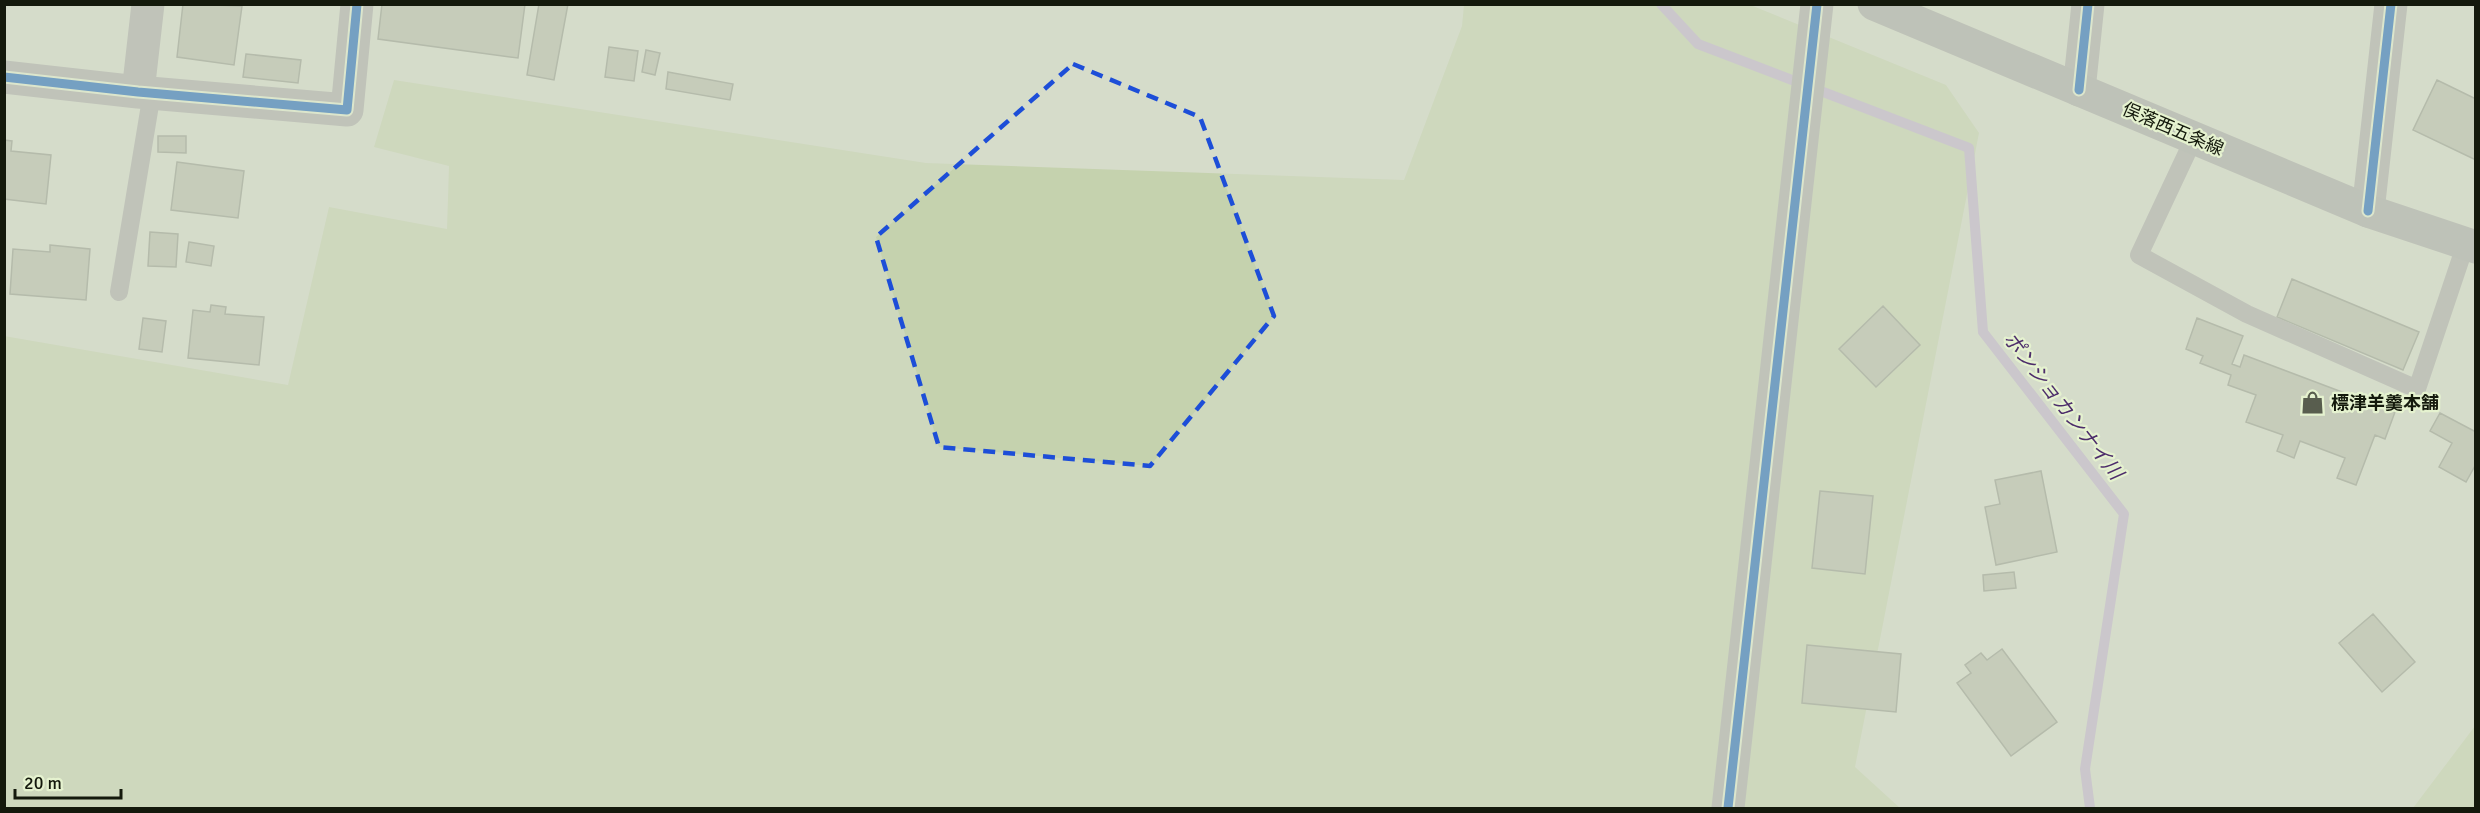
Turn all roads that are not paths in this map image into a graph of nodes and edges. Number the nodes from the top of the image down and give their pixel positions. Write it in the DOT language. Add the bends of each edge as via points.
graph roads {
  1 [pos="148,4"];
  2 [pos="357,4"];
  3 [pos="1817,4"];
  4 [pos="1874,4"];
  5 [pos="2088,4"];
  6 [pos="2391,4"];
  7 [pos="4,77"];
  8 [pos="2079,90"];
  9 [pos="145,93"];
  10 [pos="2194,138"];
  11 [pos="2368,211"];
  12 [pos="2471,245"];
  13 [pos="119,292"];
  14 [pos="1728,808"];
  1 -- 9 [label="street"];
  2 -- 9 [label="street" via="347,110"];
  3 -- 14 [label="street"];
  4 -- 8 [label="main road, 俣落西五条線"];
  5 -- 8 [label="street"];
  6 -- 11 [label="street"];
  7 -- 9 [label="street"];
  8 -- 10 [label="main road, 俣落西五条線"];
  9 -- 13 [label="lane"];
  10 -- 11 [label="main road, 俣落西五条線"];
  10 -- 12 [label="lane" via="2139,255 2247,314 2417,388"];
  11 -- 12 [label="main road, 俣落西五条線"];
}
